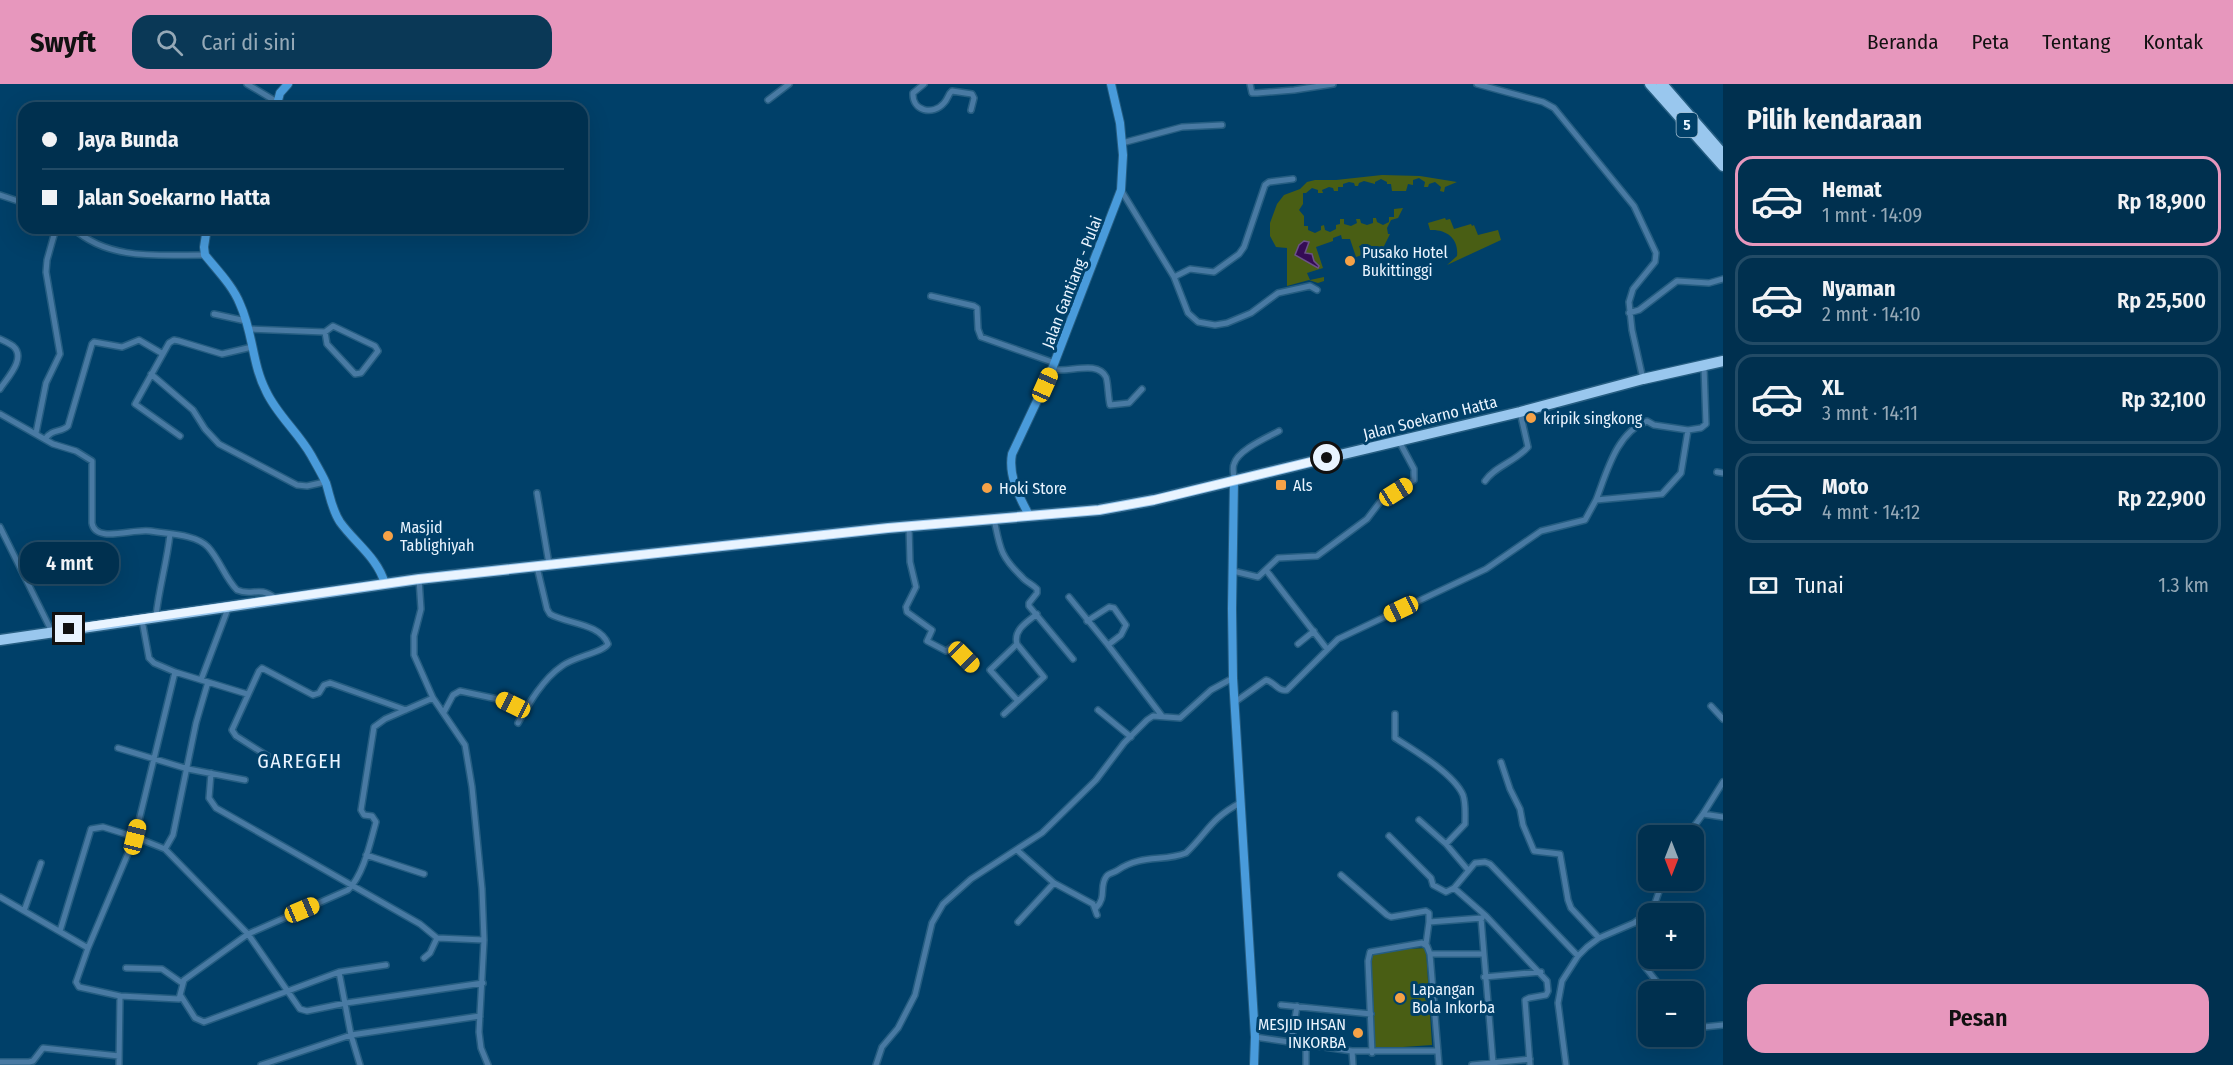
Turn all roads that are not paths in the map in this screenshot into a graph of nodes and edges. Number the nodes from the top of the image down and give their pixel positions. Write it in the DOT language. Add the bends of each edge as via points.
graph roads {
  1 [pos="247,84"];
  2 [pos="288,84"];
  3 [pos="789,84"];
  4 [pos="924,84"];
  5 [pos="1111,84"];
  6 [pos="1250,84"];
  7 [pos="1333,84"];
  8 [pos="1477,84"];
  9 [pos="1650,84"];
  10 [pos="1662,84"];
  11 [pos="1495,87"];
  12 [pos="768,100"];
  13 [pos="272,102"];
  14 [pos="277,102"];
  15 [pos="971,110"];
  16 [pos="1222,125"];
  17 [pos="1122,143"];
  18 [pos="1723,153"];
  19 [pos="1723,166"];
  20 [pos="1293,179"];
  21 [pos="1121,190"];
  22 [pos="0,195"];
  23 [pos="18,201"];
  24 [pos="54,234"];
  25 [pos="80,234"];
  26 [pos="206,234"];
  27 [pos="206,255"];
  28 [pos="1174,277"];
  29 [pos="1723,279"];
  30 [pos="1317,290"];
  31 [pos="931,296"];
  32 [pos="1629,313"];
  33 [pos="214,314"];
  34 [pos="247,325"];
  35 [pos="325,332"];
  36 [pos="0,339"];
  37 [pos="252,346"];
  38 [pos="163,354"];
  39 [pos="1723,361"];
  40 [pos="1053,366"];
  41 [pos="1704,367"];
  42 [pos="151,374"];
  43 [pos="1643,379"];
  44 [pos="0,389"];
  45 [pos="1142,389"];
  46 [pos="1520,412"];
  47 [pos="0,414"];
  48 [pos="1688,430"];
  49 [pos="1279,431"];
  50 [pos="36,433"];
  51 [pos="180,436"];
  52 [pos="45,439"];
  53 [pos="1399,441"];
  54 [pos="1234,479"];
  55 [pos="1485,481"];
  56 [pos="325,482"];
  57 [pos="537,494"];
  58 [pos="1596,500"];
  59 [pos="1029,515"];
  60 [pos="994,519"];
  61 [pos="909,526"];
  62 [pos="0,527"];
  63 [pos="170,534"];
  64 [pos="549,564"];
  65 [pos="537,565"];
  66 [pos="1266,570"];
  67 [pos="1233,572"];
  68 [pos="419,579"];
  69 [pos="385,584"];
  70 [pos="1069,597"];
  71 [pos="276,599"];
  72 [pos="229,606"];
  73 [pos="1037,614"];
  74 [pos="156,616"];
  75 [pos="142,618"];
  76 [pos="1087,621"];
  77 [pos="1314,631"];
  78 [pos="52,632"];
  79 [pos="0,640"];
  80 [pos="1017,644"];
  81 [pos="1298,644"];
  82 [pos="1108,645"];
  83 [pos="1327,649"];
  84 [pos="1073,659"];
  85 [pos="974,666"];
  86 [pos="175,672"];
  87 [pos="1233,678"];
  88 [pos="205,681"];
  89 [pos="247,694"];
  90 [pos="433,698"];
  91 [pos="1018,701"];
  92 [pos="1234,702"];
  93 [pos="1711,706"];
  94 [pos="406,710"];
  95 [pos="1098,710"];
  96 [pos="525,711"];
  97 [pos="444,712"];
  98 [pos="1005,714"];
  99 [pos="1395,714"];
  100 [pos="1162,716"];
  101 [pos="1723,719"];
  102 [pos="518,723"];
  103 [pos="1131,737"];
  104 [pos="118,748"];
  105 [pos="155,760"];
  106 [pos="277,762"];
  107 [pos="1501,762"];
  108 [pos="188,768"];
  109 [pos="211,773"];
  110 [pos="245,780"];
  111 [pos="1723,782"];
  112 [pos="1240,803"];
  113 [pos="1703,814"];
  114 [pos="1723,818"];
  115 [pos="1419,820"];
  116 [pos="1695,825"];
  117 [pos="1389,836"];
  118 [pos="135,837"];
  119 [pos="1446,844"];
  120 [pos="165,849"];
  121 [pos="1017,850"];
  122 [pos="366,855"];
  123 [pos="41,862"];
  124 [pos="1468,870"];
  125 [pos="424,874"];
  126 [pos="1341,875"];
  127 [pos="1054,883"];
  128 [pos="353,885"];
  129 [pos="1454,888"];
  130 [pos="1659,891"];
  131 [pos="0,897"];
  132 [pos="1096,908"];
  133 [pos="24,911"];
  134 [pos="1097,915"];
  135 [pos="1483,917"];
  136 [pos="1429,921"];
  137 [pos="1018,922"];
  138 [pos="60,931"];
  139 [pos="248,934"];
  140 [pos="437,938"];
  141 [pos="1599,938"];
  142 [pos="484,940"];
  143 [pos="1426,944"];
  144 [pos="88,948"];
  145 [pos="1430,954"];
  146 [pos="1483,954"];
  147 [pos="1578,956"];
  148 [pos="424,958"];
  149 [pos="386,965"];
  150 [pos="126,968"];
  151 [pos="1647,969"];
  152 [pos="339,972"];
  153 [pos="1541,972"];
  154 [pos="1484,977"];
  155 [pos="1656,981"];
  156 [pos="182,983"];
  157 [pos="483,983"];
  158 [pos="286,992"];
  159 [pos="120,996"];
  160 [pos="181,996"];
  161 [pos="346,1003"];
  162 [pos="1281,1005"];
  163 [pos="1297,1006"];
  164 [pos="1371,1014"];
  165 [pos="480,1016"];
  166 [pos="1723,1025"];
  167 [pos="1704,1027"];
  168 [pos="351,1035"];
  169 [pos="1255,1037"];
  170 [pos="1290,1043"];
  171 [pos="1306,1046"];
  172 [pos="1352,1051"];
  173 [pos="1438,1051"];
  174 [pos="1372,1053"];
  175 [pos="118,1056"];
  176 [pos="0,1062"];
  177 [pos="1493,1062"];
  178 [pos="1530,1062"];
  179 [pos="119,1065"];
  180 [pos="261,1065"];
  181 [pos="360,1065"];
  182 [pos="488,1065"];
  183 [pos="876,1065"];
  184 [pos="1254,1065"];
  185 [pos="1306,1065"];
  186 [pos="1353,1065"];
  187 [pos="1440,1065"];
  188 [pos="1472,1065"];
  189 [pos="1566,1065"];
  1 -- 13 [label="street"];
  2 -- 14 [label="street"];
  3 -- 12 [label="street"];
  4 -- 15 [label="street" via="915,90 916,106 934,110 952,91 972,94"];
  5 -- 17 [label="street, Jalan Gantiang - Pulai"];
  6 -- 7 [label="street" via="1252,93 1257,93"];
  8 -- 11 [label="street"];
  9 -- 19 [label="highway, 5"];
  10 -- 18 [label="highway, 5"];
  11 -- 32 [label="street" via="1554,108 1634,206 1656,258 1633,289"];
  16 -- 17 [label="street" via="1182,127"];
  17 -- 21 [label="street, Jalan Gantiang - Pulai"];
  20 -- 28 [label="street" via="1265,185 1239,254 1214,272 1190,269"];
  21 -- 28 [label="street"];
  21 -- 40 [label="street, Jalan Gantiang - Pulai"];
  22 -- 23 [label="street"];
  24 -- 50 [label="street" via="46,272 60,354 46,383"];
  25 -- 27 [label="street" via="116,251"];
  26 -- 27 [label="street"];
  27 -- 34 [label="street" via="232,289"];
  28 -- 30 [label="street" via="1188,313 1204,324 1241,319 1278,293 1310,286"];
  29 -- 32 [label="street" via="1709,283 1677,280 1639,310"];
  31 -- 40 [label="street" via="974,306 981,337"];
  32 -- 43 [label="street"];
  33 -- 34 [label="street"];
  34 -- 35 [label="street"];
  34 -- 37 [label="street"];
  35 -- 35 [label="street" via="336,327 378,351 361,373 355,374 327,344"];
  36 -- 44 [label="street" via="12,346 18,358"];
  37 -- 38 [label="street" via="222,354 174,340"];
  37 -- 56 [label="street" via="266,392 300,436"];
  38 -- 42 [label="street"];
  38 -- 52 [label="street" via="140,340 122,347 94,342 68,426 49,433"];
  39 -- 41 [label="highway, Jalan Soekarno Hatta"];
  40 -- 45 [label="street" via="1066,371 1092,368 1102,372 1107,379 1110,405 1130,403"];
  40 -- 59 [label="street, Jalan Gantiang - Pulai" via="1011,462 1016,489"];
  41 -- 43 [label="highway, Jalan Soekarno Hatta"];
  41 -- 48 [label="street" via="1706,424"];
  42 -- 51 [label="street" via="135,404"];
  42 -- 56 [label="street" via="193,410 219,444 297,484"];
  43 -- 46 [label="highway, Jalan Soekarno Hatta"];
  46 -- 53 [label="highway, Jalan Soekarno Hatta"];
  46 -- 55 [label="street" via="1528,447"];
  47 -- 50 [label="street"];
  48 -- 58 [label="street" via="1682,473 1662,494"];
  48 -- 58 [label="street" via="1647,421 1635,427 1616,449"];
  49 -- 54 [label="street" via="1250,447 1235,461"];
  50 -- 52 [label="street"];
  52 -- 63 [label="street" via="92,461 92,523 96,532 146,530"];
  53 -- 54 [label="highway, Jalan Soekarno Hatta"];
  53 -- 66 [label="street" via="1415,473 1412,482 1380,502 1367,519 1317,556 1278,558"];
  54 -- 59 [label="highway, Jalan Soekarno Hatta" via="1099,510"];
  54 -- 67 [label="street"];
  56 -- 69 [label="street" via="334,513 375,561"];
  57 -- 64 [label="street"];
  58 -- 83 [label="street" via="1585,520 1541,531 1486,569 1338,639"];
  59 -- 60 [label="highway, Jalan Soekarno Hatta"];
  60 -- 61 [label="highway, Jalan Soekarno Hatta"];
  60 -- 73 [label="street" via="999,550 1037,589 1029,603"];
  61 -- 64 [label="highway, Jalan Soekarno Hatta"];
  61 -- 85 [label="street" via="910,562 916,587 907,612 932,630 929,644 946,651 953,646"];
  62 -- 78 [label="street"];
  63 -- 71 [label="street" via="191,538 208,547 237,590 267,592"];
  63 -- 74 [label="street"];
  64 -- 65 [label="highway, Jalan Soekarno Hatta"];
  65 -- 68 [label="highway, Jalan Soekarno Hatta"];
  65 -- 96 [label="street" via="550,614 594,630 608,644 560,667"];
  66 -- 67 [label="street" via="1258,577"];
  66 -- 77 [label="street"];
  67 -- 87 [label="street"];
  68 -- 69 [label="highway, Jalan Soekarno Hatta"];
  68 -- 90 [label="street" via="422,609 413,647"];
  69 -- 71 [label="highway, Jalan Soekarno Hatta"];
  70 -- 76 [label="street"];
  71 -- 72 [label="highway, Jalan Soekarno Hatta"];
  72 -- 74 [label="highway, Jalan Soekarno Hatta"];
  72 -- 88 [label="street"];
  73 -- 80 [label="street" via="1017,632"];
  73 -- 84 [label="street"];
  74 -- 75 [label="highway, Jalan Soekarno Hatta"];
  75 -- 78 [label="highway, Jalan Soekarno Hatta"];
  75 -- 86 [label="street" via="149,658"];
  76 -- 82 [label="street"];
  76 -- 82 [label="street" via="1109,607 1114,608 1126,626"];
  77 -- 81 [label="street"];
  77 -- 83 [label="street"];
  78 -- 79 [label="highway, Jalan Soekarno Hatta"];
  80 -- 91 [label="street" via="1044,677"];
  80 -- 91 [label="street" via="990,670"];
  82 -- 100 [label="street"];
  83 -- 92 [label="street" via="1287,690 1266,680"];
  86 -- 88 [label="street"];
  86 -- 105 [label="street"];
  87 -- 92 [label="street"];
  87 -- 100 [label="street" via="1211,690 1180,718"];
  88 -- 89 [label="street"];
  88 -- 108 [label="street"];
  89 -- 94 [label="street" via="262,668 313,695 330,683"];
  89 -- 106 [label="street" via="233,733"];
  90 -- 94 [label="street"];
  90 -- 97 [label="street"];
  91 -- 98 [label="street"];
  92 -- 112 [label="street"];
  93 -- 101 [label="street"];
  94 -- 122 [label="street" via="380,721 372,731 361,810 376,822"];
  95 -- 103 [label="street"];
  96 -- 97 [label="street" via="502,700 460,691 453,695"];
  96 -- 102 [label="street"];
  97 -- 142 [label="street" via="465,745 468,761 482,878"];
  99 -- 119 [label="street" via="1395,738 1432,762 1464,798 1466,824"];
  100 -- 103 [label="street" via="1153,716"];
  103 -- 121 [label="street" via="1080,796 1042,833"];
  104 -- 105 [label="street"];
  105 -- 108 [label="street"];
  105 -- 118 [label="street"];
  107 -- 141 [label="street" via="1532,847 1538,853 1560,854 1571,909"];
  108 -- 109 [label="street"];
  108 -- 120 [label="street" via="173,835"];
  109 -- 110 [label="street"];
  109 -- 128 [label="street" via="209,798 216,808"];
  111 -- 113 [label="street"];
  112 -- 132 [label="street" via="1223,812 1186,853 1127,863 1108,874"];
  112 -- 169 [label="street"];
  113 -- 114 [label="street"];
  113 -- 116 [label="street"];
  115 -- 119 [label="street"];
  117 -- 129 [label="street" via="1431,878 1432,885 1446,892"];
  118 -- 120 [label="street"];
  118 -- 138 [label="street" via="103,827 91,829"];
  118 -- 144 [label="street"];
  119 -- 124 [label="street"];
  120 -- 139 [label="street"];
  121 -- 127 [label="street"];
  121 -- 183 [label="street" via="971,879 936,912 915,995 898,1028 882,1047"];
  122 -- 125 [label="street"];
  122 -- 128 [label="street"];
  123 -- 133 [label="street"];
  124 -- 129 [label="street"];
  124 -- 147 [label="street" via="1481,862 1494,867"];
  126 -- 136 [label="street" via="1387,915 1426,910"];
  127 -- 132 [label="street"];
  127 -- 137 [label="street"];
  128 -- 139 [label="street" via="339,895"];
  128 -- 140 [label="street"];
  129 -- 135 [label="street"];
  130 -- 141 [label="street" via="1649,912"];
  131 -- 133 [label="street"];
  132 -- 134 [label="street"];
  133 -- 138 [label="street"];
  135 -- 136 [label="street"];
  135 -- 146 [label="street"];
  135 -- 153 [label="street"];
  136 -- 143 [label="street"];
  138 -- 144 [label="street"];
  139 -- 156 [label="street"];
  139 -- 158 [label="street"];
  140 -- 142 [label="street"];
  140 -- 148 [label="street"];
  141 -- 147 [label="street"];
  142 -- 157 [label="street"];
  143 -- 145 [label="street"];
  143 -- 164 [label="street" via="1370,952"];
  144 -- 159 [label="street" via="77,986"];
  145 -- 146 [label="street"];
  145 -- 173 [label="street"];
  146 -- 154 [label="street"];
  147 -- 189 [label="street" via="1562,981 1559,997"];
  149 -- 152 [label="street"];
  150 -- 156 [label="street" via="162,969"];
  151 -- 155 [label="street"];
  152 -- 158 [label="street"];
  152 -- 161 [label="street"];
  153 -- 154 [label="street"];
  153 -- 178 [label="street" via="1547,981 1547,994 1525,1000"];
  154 -- 177 [label="street"];
  156 -- 160 [label="street"];
  157 -- 161 [label="street"];
  157 -- 165 [label="street"];
  158 -- 160 [label="street" via="204,1022 195,1018"];
  158 -- 161 [label="street" via="304,1011"];
  159 -- 160 [label="street" via="176,1000"];
  159 -- 175 [label="street"];
  161 -- 168 [label="street"];
  162 -- 163 [label="street"];
  163 -- 164 [label="street"];
  163 -- 170 [label="street"];
  164 -- 174 [label="street"];
  165 -- 168 [label="street"];
  165 -- 182 [label="street" via="481,1048"];
  166 -- 167 [label="street"];
  168 -- 180 [label="street"];
  168 -- 181 [label="street"];
  169 -- 170 [label="street"];
  169 -- 184 [label="street"];
  170 -- 171 [label="street"];
  171 -- 172 [label="street"];
  171 -- 185 [label="street"];
  172 -- 174 [label="street"];
  172 -- 186 [label="street"];
  173 -- 174 [label="street"];
  173 -- 187 [label="street"];
  175 -- 176 [label="street" via="43,1048 33,1061"];
  175 -- 179 [label="street"];
  177 -- 178 [label="street"];
  177 -- 188 [label="street"];
}
